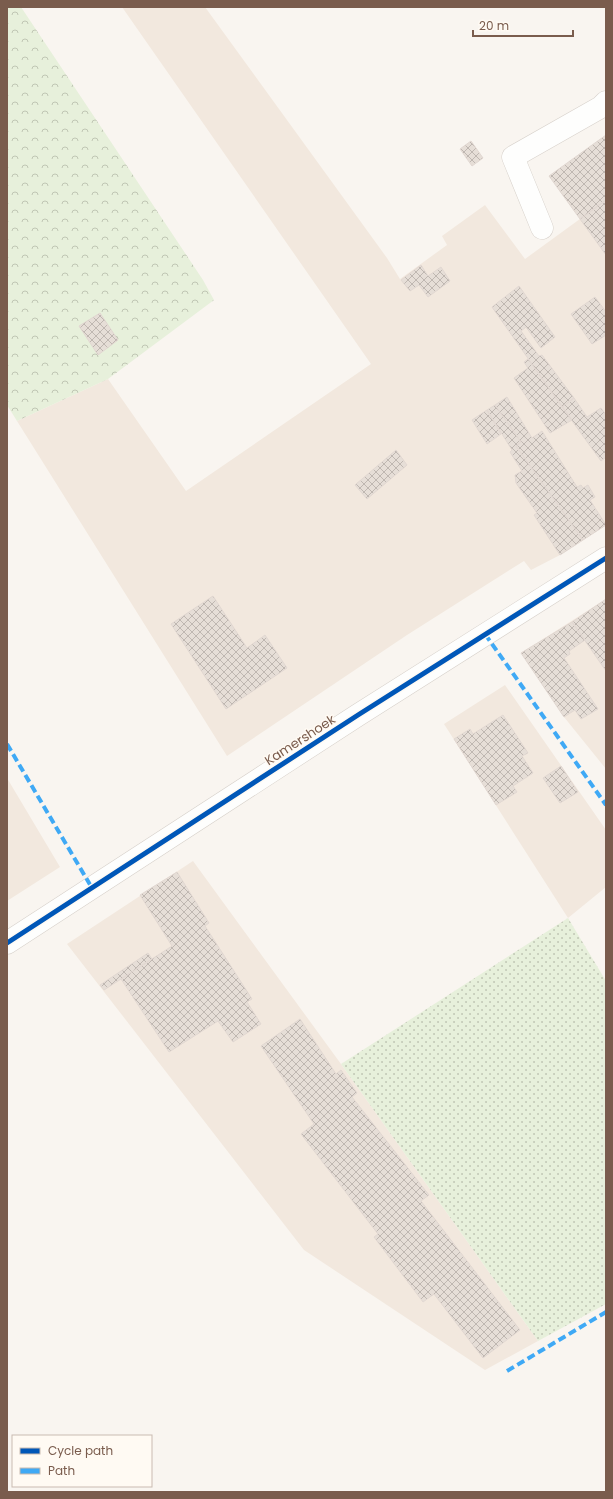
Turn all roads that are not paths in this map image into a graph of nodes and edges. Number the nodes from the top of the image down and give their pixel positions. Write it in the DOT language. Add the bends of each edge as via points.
graph roads {
  1 [pos="606,102"];
  2 [pos="542,228"];
  3 [pos="606,558"];
  4 [pos="7,943"];
  1 -- 2 [label="street" via="513,157"];
  3 -- 4 [label="street, Kamershoek" via="358,715"];
}
